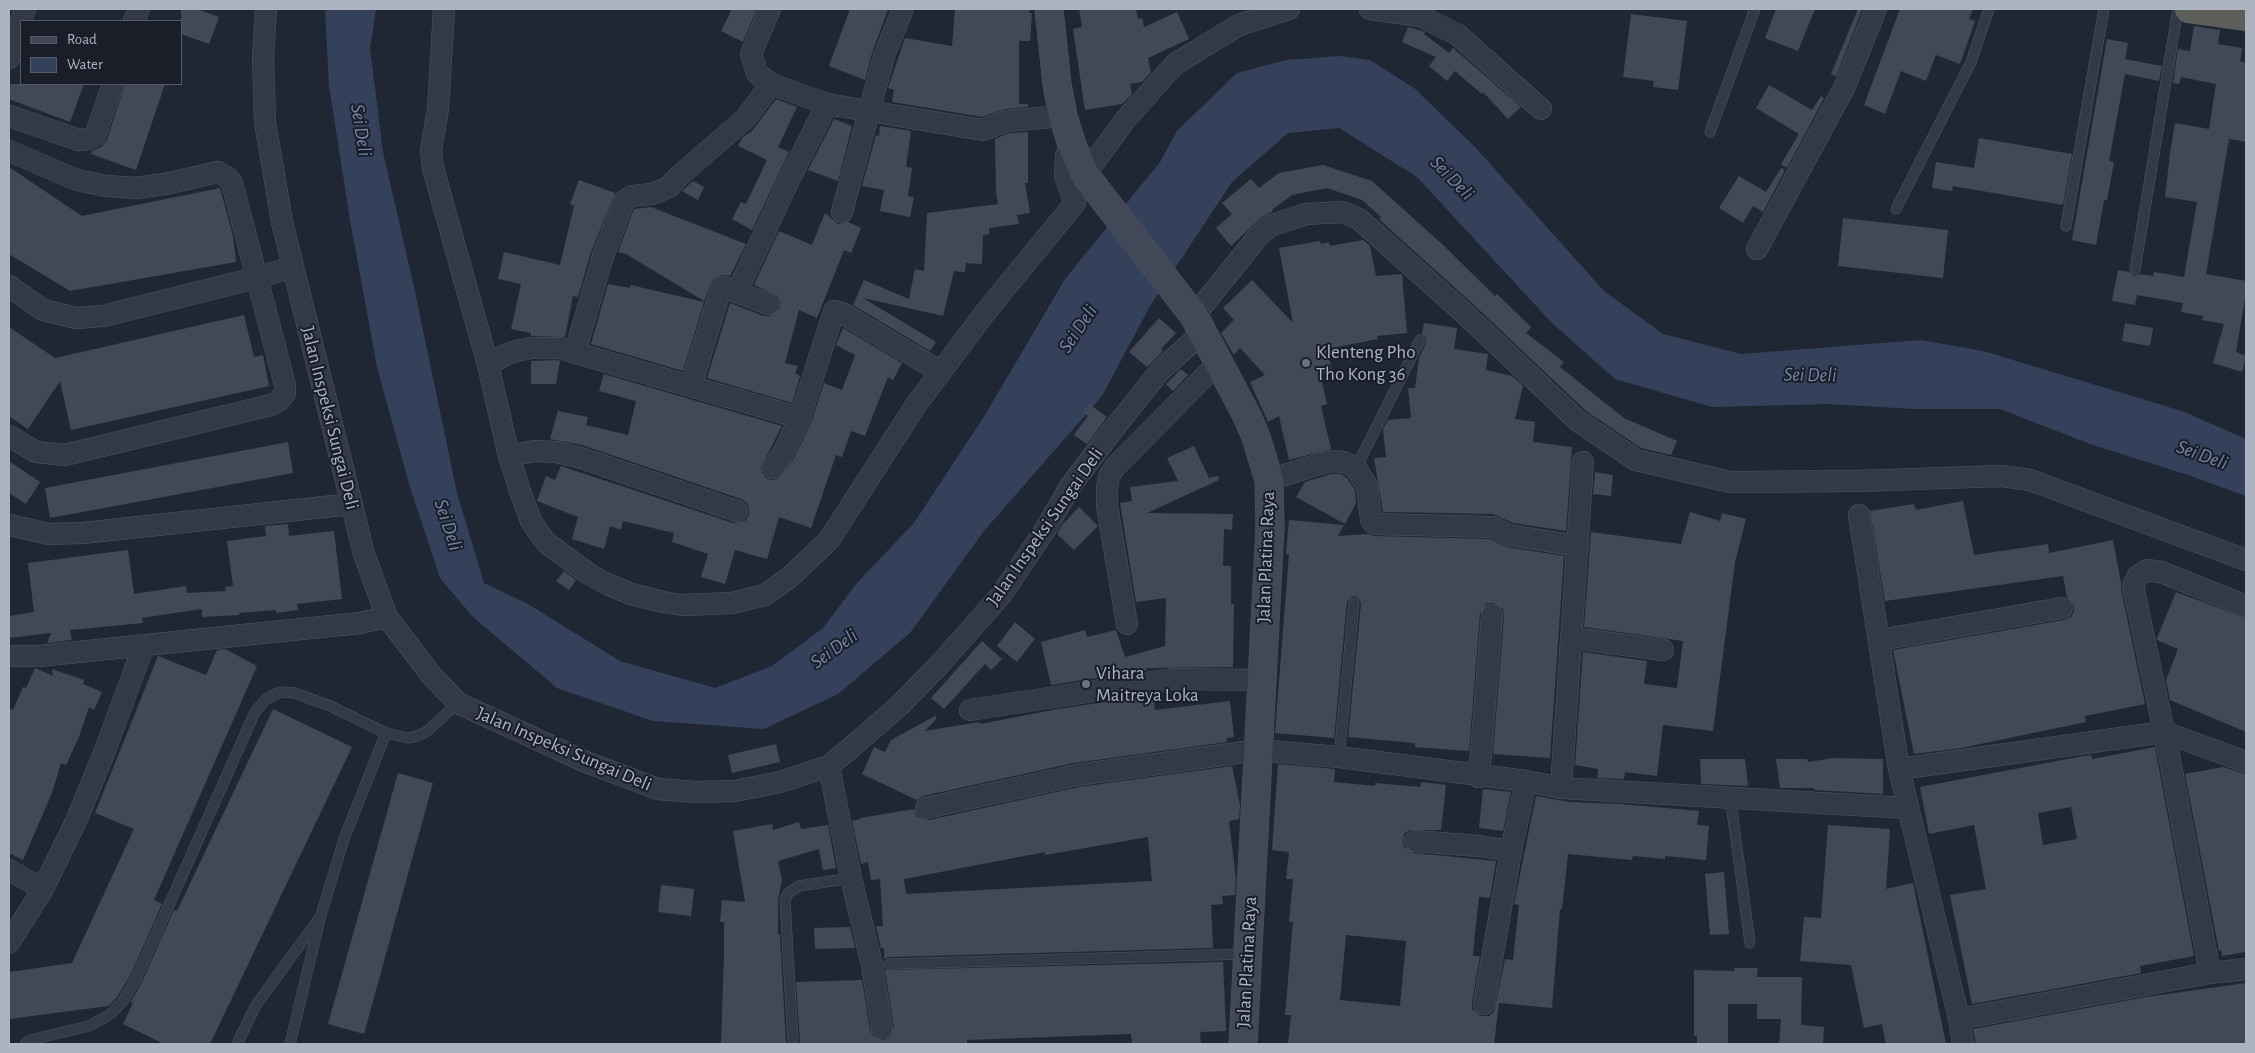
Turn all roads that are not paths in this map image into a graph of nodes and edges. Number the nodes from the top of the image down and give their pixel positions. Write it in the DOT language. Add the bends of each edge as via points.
graph roads {
  1 [pos="266,9"];
  2 [pos="444,9"];
  3 [pos="770,9"];
  4 [pos="903,9"];
  5 [pos="1049,9"];
  6 [pos="1289,9"];
  7 [pos="1370,9"];
  8 [pos="1755,9"];
  9 [pos="1876,9"];
  10 [pos="1989,9"];
  11 [pos="2104,9"];
  12 [pos="2178,9"];
  13 [pos="2189,9"];
  14 [pos="2246,17"];
  15 [pos="20,24"];
  16 [pos="9,58"];
  17 [pos="771,84"];
  18 [pos="113,85"];
  19 [pos="827,104"];
  20 [pos="1541,109"];
  21 [pos="868,113"];
  22 [pos="9,116"];
  23 [pos="1062,116"];
  24 [pos="1710,132"];
  25 [pos="1072,145"];
  26 [pos="9,151"];
  27 [pos="1089,180"];
  28 [pos="1896,209"];
  29 [pos="842,212"];
  30 [pos="2066,226"];
  31 [pos="1757,249"];
  32 [pos="293,267"];
  33 [pos="2136,269"];
  34 [pos="256,278"];
  35 [pos="9,286"];
  36 [pos="737,292"];
  37 [pos="768,304"];
  38 [pos="1198,325"];
  39 [pos="1420,340"];
  40 [pos="574,352"];
  41 [pos="1218,363"];
  42 [pos="488,365"];
  43 [pos="941,372"];
  44 [pos="691,386"];
  45 [pos="800,418"];
  46 [pos="9,436"];
  47 [pos="509,456"];
  48 [pos="1582,462"];
  49 [pos="773,468"];
  50 [pos="1356,468"];
  51 [pos="1269,480"];
  52 [pos="352,504"];
  53 [pos="737,511"];
  54 [pos="1859,515"];
  55 [pos="9,524"];
  56 [pos="1578,546"];
  57 [pos="2246,560"];
  58 [pos="1354,603"];
  59 [pos="2246,606"];
  60 [pos="2062,608"];
  61 [pos="1492,615"];
  62 [pos="387,617"];
  63 [pos="1127,624"];
  64 [pos="1572,638"];
  65 [pos="1880,640"];
  66 [pos="144,645"];
  67 [pos="1663,650"];
  68 [pos="10,659"];
  69 [pos="1261,680"];
  70 [pos="458,703"];
  71 [pos="970,710"];
  72 [pos="2164,732"];
  73 [pos="386,733"];
  74 [pos="1258,750"];
  75 [pos="1338,758"];
  76 [pos="2246,762"];
  77 [pos="828,766"];
  78 [pos="1899,769"];
  79 [pos="1479,777"];
  80 [pos="1526,781"];
  81 [pos="1560,788"];
  82 [pos="1730,796"];
  83 [pos="926,808"];
  84 [pos="1907,808"];
  85 [pos="1415,841"];
  86 [pos="1511,851"];
  87 [pos="9,870"];
  88 [pos="851,878"];
  89 [pos="43,889"];
  90 [pos="321,915"];
  91 [pos="9,943"];
  92 [pos="1750,943"];
  93 [pos="1247,954"];
  94 [pos="889,964"];
  95 [pos="2246,969"];
  96 [pos="2210,973"];
  97 [pos="1484,1004"];
  98 [pos="1959,1019"];
  99 [pos="882,1028"];
  100 [pos="25,1044"];
  101 [pos="237,1044"];
  102 [pos="290,1044"];
  103 [pos="793,1044"];
  104 [pos="1243,1044"];
  105 [pos="1962,1044"];
  1 -- 32 [label="street, Jalan Inspeksi Sungai Deli" via="263,57 265,122"];
  2 -- 42 [label="street" via="438,109 431,150 433,168"];
  3 -- 17 [label="street" via="751,54 757,73"];
  4 -- 21 [label="street" via="884,56"];
  5 -- 23 [label="main road, Jalan Platina Raya"];
  6 -- 27 [label="street" via="1239,25 1175,64 1125,120"];
  7 -- 20 [label="street" via="1420,16 1458,35"];
  8 -- 24 [label="lane"];
  9 -- 31 [label="street" via="1844,88"];
  10 -- 28 [label="lane" via="1971,62"];
  11 -- 30 [label="lane"];
  12 -- 33 [label="lane"];
  13 -- 14 [label="highway"];
  15 -- 16 [label="street"];
  17 -- 19 [label="street"];
  17 -- 40 [label="street" via="746,118 669,187 624,201 603,256"];
  18 -- 22 [label="street" via="95,136 89,139 79,140"];
  19 -- 21 [label="street"];
  19 -- 36 [label="street"];
  21 -- 23 [label="street" via="982,130 1006,121"];
  21 -- 29 [label="street"];
  23 -- 25 [label="main road, Jalan Platina Raya"];
  25 -- 27 [label="main road, Jalan Platina Raya"];
  25 -- 43 [label="street" via="1066,156 1065,176 1075,203"];
  26 -- 34 [label="street" via="77,180 106,186 136,188 214,172 223,174 232,183"];
  27 -- 38 [label="main road, Jalan Platina Raya" via="1174,288"];
  32 -- 34 [label="street"];
  32 -- 52 [label="street, Jalan Inspeksi Sungai Deli"];
  34 -- 35 [label="street" via="103,316 76,318 43,310"];
  34 -- 46 [label="street" via="285,385 286,393 279,401 66,455 36,452"];
  36 -- 37 [label="street"];
  36 -- 44 [label="street" via="724,287 720,290"];
  38 -- 41 [label="main road, Jalan Platina Raya"];
  38 -- 57 [label="street, Jalan Inspeksi Sungai Deli" via="1257,238 1270,226 1306,214 1343,212 1359,219 1578,421 1636,460 1730,482 2002,476 2030,480"];
  38 -- 77 [label="street, Jalan Inspeksi Sungai Deli" via="1071,485 1001,595 899,706"];
  39 -- 50 [label="lane"];
  40 -- 42 [label="street" via="558,348 531,348 503,356"];
  40 -- 44 [label="street"];
  41 -- 51 [label="main road, Jalan Platina Raya" via="1247,416"];
  41 -- 63 [label="street" via="1109,476 1107,506"];
  42 -- 47 [label="street"];
  43 -- 45 [label="street" via="834,311"];
  43 -- 47 [label="street" via="916,404 828,540 790,577 765,595 732,604 663,602 631,594 589,574 539,534"];
  44 -- 45 [label="street"];
  45 -- 49 [label="street"];
  47 -- 53 [label="street" via="534,451 578,457"];
  48 -- 56 [label="street"];
  50 -- 51 [label="street" via="1344,462 1329,461"];
  50 -- 56 [label="street" via="1367,486 1374,524 1493,527 1509,535"];
  51 -- 69 [label="main road, Jalan Platina Raya" via="1270,528"];
  52 -- 55 [label="street" via="82,533 50,534"];
  52 -- 62 [label="street, Jalan Inspeksi Sungai Deli" via="364,554"];
  54 -- 65 [label="street"];
  56 -- 64 [label="street"];
  58 -- 75 [label="lane"];
  59 -- 72 [label="street" via="2161,572 2147,570 2138,576 2133,586"];
  60 -- 65 [label="street"];
  61 -- 79 [label="street"];
  62 -- 66 [label="street" via="360,623"];
  62 -- 70 [label="street, Jalan Inspeksi Sungai Deli" via="432,676"];
  64 -- 67 [label="street"];
  64 -- 81 [label="street"];
  65 -- 78 [label="street"];
  66 -- 68 [label="street"];
  66 -- 89 [label="street" via="77,819"];
  69 -- 71 [label="street" via="1172,679"];
  69 -- 74 [label="main road, Jalan Platina Raya"];
  70 -- 73 [label="lane" via="421,735 408,738"];
  70 -- 77 [label="street, Jalan Inspeksi Sungai Deli" via="586,762 658,789 735,791 780,782"];
  72 -- 76 [label="street"];
  72 -- 78 [label="street"];
  72 -- 96 [label="street"];
  73 -- 90 [label="lane" via="344,839"];
  73 -- 100 [label="lane" via="295,693 280,692 266,699 255,712 136,979 123,1001 111,1014 90,1026 30,1040"];
  74 -- 75 [label="street"];
  74 -- 83 [label="street" via="1077,775"];
  74 -- 93 [label="main road, Jalan Platina Raya"];
  75 -- 79 [label="street"];
  77 -- 88 [label="street"];
  78 -- 84 [label="street"];
  79 -- 80 [label="street"];
  80 -- 81 [label="street"];
  80 -- 86 [label="street"];
  81 -- 82 [label="street"];
  82 -- 84 [label="street"];
  82 -- 92 [label="lane"];
  84 -- 98 [label="street"];
  85 -- 86 [label="street"];
  86 -- 97 [label="street"];
  87 -- 89 [label="street"];
  88 -- 99 [label="street" via="872,965"];
  88 -- 103 [label="lane" via="799,886 784,900"];
  89 -- 91 [label="street"];
  90 -- 101 [label="lane" via="256,1005"];
  90 -- 102 [label="lane"];
  93 -- 94 [label="lane"];
  93 -- 104 [label="main road, Jalan Platina Raya"];
  95 -- 96 [label="street"];
  96 -- 98 [label="street"];
  98 -- 105 [label="street"];
}
